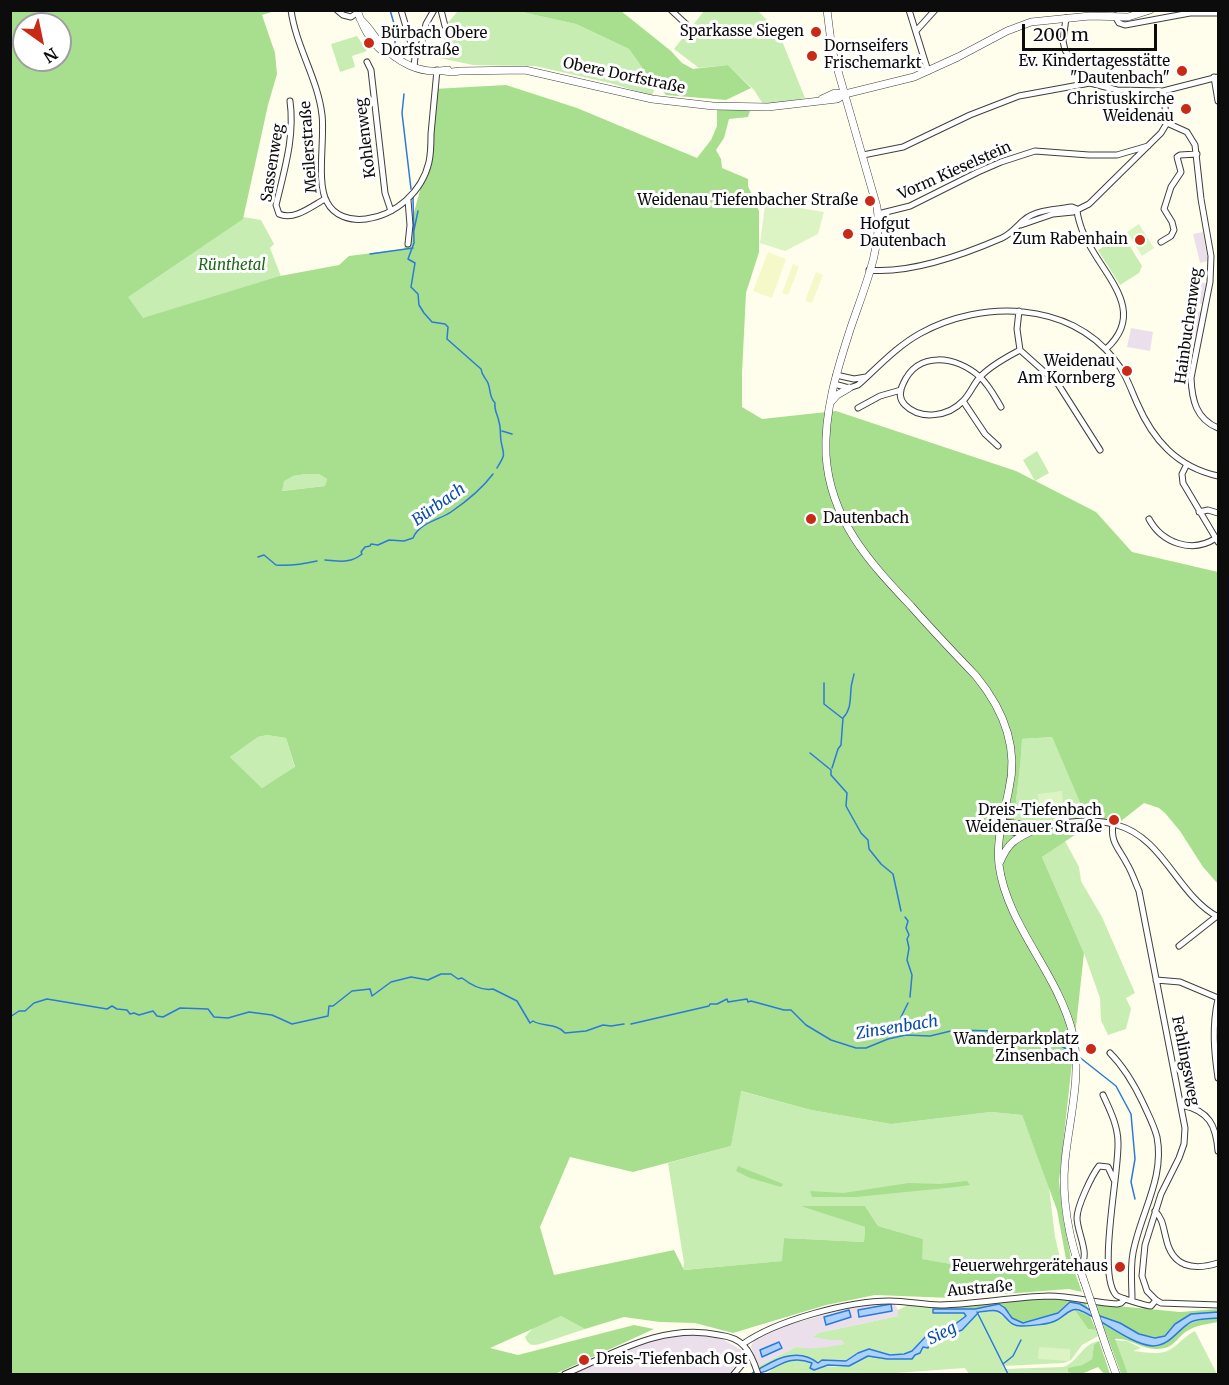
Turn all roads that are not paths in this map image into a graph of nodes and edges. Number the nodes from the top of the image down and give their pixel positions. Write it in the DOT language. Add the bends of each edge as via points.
graph roads {
  1 [pos="291,10"];
  2 [pos="337,10"];
  3 [pos="401,10"];
  4 [pos="434,10"];
  5 [pos="441,10"];
  6 [pos="671,10"];
  7 [pos="827,10"];
  8 [pos="909,10"];
  9 [pos="935,10"];
  10 [pos="1150,10"];
  11 [pos="355,12"];
  12 [pos="1183,12"];
  13 [pos="1218,13"];
  14 [pos="1115,16"];
  15 [pos="1066,18"];
  16 [pos="686,24"];
  17 [pos="445,26"];
  18 [pos="916,31"];
  19 [pos="415,57"];
  20 [pos="367,62"];
  21 [pos="414,67"];
  22 [pos="440,70"];
  23 [pos="928,71"];
  24 [pos="1216,77"];
  25 [pos="1090,83"];
  26 [pos="1163,91"];
  27 [pos="845,94"];
  28 [pos="290,101"];
  29 [pos="1218,101"];
  30 [pos="1167,123"];
  31 [pos="1148,146"];
  32 [pos="863,154"];
  33 [pos="1197,154"];
  34 [pos="325,199"];
  35 [pos="408,200"];
  36 [pos="1077,209"];
  37 [pos="391,211"];
  38 [pos="878,214"];
  39 [pos="1161,242"];
  40 [pos="408,244"];
  41 [pos="869,270"];
  42 [pos="1019,311"];
  43 [pos="1106,349"];
  44 [pos="1020,350"];
  45 [pos="836,375"];
  46 [pos="868,376"];
  47 [pos="980,377"];
  48 [pos="834,384"];
  49 [pos="849,388"];
  50 [pos="901,390"];
  51 [pos="963,401"];
  52 [pos="830,404"];
  53 [pos="1001,407"];
  54 [pos="858,408"];
  55 [pos="1218,428"];
  56 [pos="998,446"];
  57 [pos="1100,450"];
  58 [pos="1186,464"];
  59 [pos="1218,476"];
  60 [pos="1199,512"];
  61 [pos="1218,513"];
  62 [pos="1149,519"];
  63 [pos="1217,540"];
  64 [pos="1002,822"];
  65 [pos="1113,824"];
  66 [pos="1041,827"];
  67 [pos="999,864"];
  68 [pos="1218,916"];
  69 [pos="1179,946"];
  70 [pos="1156,980"];
  71 [pos="1218,999"];
  72 [pos="1110,1053"];
  73 [pos="1218,1078"];
  74 [pos="1103,1095"];
  75 [pos="1182,1105"];
  76 [pos="1218,1152"];
  77 [pos="1114,1180"];
  78 [pos="1155,1211"];
  79 [pos="1218,1263"];
  80 [pos="1079,1268"];
  81 [pos="1125,1299"];
  82 [pos="1132,1300"];
  83 [pos="1156,1300"];
  84 [pos="1218,1305"];
  85 [pos="743,1344"];
  86 [pos="750,1355"];
  87 [pos="565,1374"];
  88 [pos="735,1374"];
  89 [pos="758,1374"];
  90 [pos="1116,1374"];
  1 -- 34 [label="street, Meilerstraße" via="320,103"];
  2 -- 11 [label="street" via="351,17"];
  3 -- 19 [label="street"];
  4 -- 19 [label="street"];
  5 -- 17 [label="street"];
  6 -- 16 [label="street"];
  7 -- 27 [label="street" via="832,50"];
  8 -- 18 [label="street"];
  9 -- 18 [label="street"];
  10 -- 14 [label="street, Obere Dorfstraße" via="1139,15"];
  11 -- 21 [label="street, Obere Dorfstraße" via="384,53"];
  12 -- 13 [label="street"];
  12 -- 14 [label="street" via="1125,25"];
  14 -- 15 [label="street, Obere Dorfstraße"];
  15 -- 23 [label="street, Obere Dorfstraße" via="1019,26"];
  15 -- 25 [label="street" via="1065,50"];
  18 -- 23 [label="street"];
  19 -- 21 [label="street"];
  20 -- 37 [label="street, Kohlenweg" via="385,193"];
  21 -- 22 [label="street, Obere Dorfstraße"];
  22 -- 27 [label="street, Obere Dorfstraße" via="532,71 652,99 697,104 768,107"];
  22 -- 35 [label="street, Meilerstraße" via="429,161 422,181"];
  23 -- 27 [label="street, Obere Dorfstraße"];
  24 -- 26 [label="street"];
  24 -- 29 [label="street"];
  25 -- 26 [label="street" via="1117,90"];
  25 -- 32 [label="street" via="1019,96 903,147"];
  26 -- 30 [label="street"];
  27 -- 32 [label="street"];
  28 -- 34 [label="street, Sassenweg" via="291,142 277,210 288,216 298,214"];
  30 -- 31 [label="street"];
  30 -- 33 [label="street, Hainbuchenweg" via="1187,132"];
  31 -- 36 [label="street" via="1098,197"];
  31 -- 38 [label="street, Vorm Kieselstein" via="1118,155 1035,151 978,172 910,206"];
  32 -- 38 [label="street"];
  33 -- 39 [label="street" via="1178,157 1181,172 1164,209 1174,230"];
  33 -- 55 [label="street, Hainbuchenweg" via="1212,270 1191,378 1192,394 1201,416"];
  34 -- 37 [label="street, Meilerstraße" via="339,215 351,219 375,218"];
  35 -- 37 [label="street, Meilerstraße"];
  35 -- 40 [label="street"];
  36 -- 41 [label="street" via="1038,218 1018,226 1005,237 950,256 895,269"];
  36 -- 43 [label="street" via="1084,236 1122,302 1123,326"];
  38 -- 41 [label="street" via="879,233"];
  41 -- 45 [label="street"];
  42 -- 43 [label="street" via="1049,315 1068,323"];
  42 -- 44 [label="street"];
  42 -- 46 [label="street" via="976,314 940,324 908,341"];
  43 -- 58 [label="street" via="1127,379 1157,439"];
  44 -- 47 [label="street"];
  44 -- 57 [label="street" via="1058,384"];
  45 -- 46 [label="street" via="854,380"];
  45 -- 48 [label="street"];
  46 -- 49 [label="street"];
  47 -- 50 [label="street" via="941,359 910,373"];
  47 -- 51 [label="street"];
  47 -- 53 [label="street"];
  48 -- 49 [label="street"];
  48 -- 52 [label="street"];
  49 -- 52 [label="street"];
  50 -- 51 [label="street" via="900,397 906,406 925,415 943,413"];
  50 -- 54 [label="street"];
  51 -- 56 [label="street"];
  52 -- 64 [label="street" via="827,464 850,534 976,676 999,708 1012,762"];
  58 -- 59 [label="street"];
  58 -- 60 [label="street" via="1183,483"];
  60 -- 61 [label="street"];
  60 -- 63 [label="street"];
  62 -- 63 [label="street" via="1159,533 1176,543 1195,546"];
  64 -- 66 [label="street" via="1016,832"];
  64 -- 67 [label="street"];
  65 -- 66 [label="street"];
  65 -- 68 [label="street" via="1139,835 1190,896"];
  65 -- 70 [label="street, Fehlingsweg" via="1114,843 1139,891"];
  66 -- 67 [label="street" via="1012,842"];
  67 -- 80 [label="street" via="1006,896 1064,1006 1073,1035 1076,1061 1064,1191"];
  68 -- 69 [label="street"];
  70 -- 71 [label="street" via="1180,982"];
  70 -- 75 [label="street, Fehlingsweg"];
  71 -- 73 [label="street" via="1214,1034"];
  72 -- 82 [label="street" via="1134,1083 1158,1144 1153,1191 1133,1255"];
  74 -- 77 [label="street" via="1117,1132"];
  75 -- 76 [label="street" via="1204,1114 1216,1134"];
  75 -- 78 [label="street, Fehlingsweg" via="1184,1144"];
  77 -- 80 [label="street" via="1108,1167 1100,1166 1092,1174 1077,1216 1085,1259"];
  77 -- 81 [label="street" via="1109,1275 1115,1294"];
  78 -- 79 [label="street" via="1161,1216 1170,1250 1177,1260 1199,1268"];
  78 -- 83 [label="street, Fehlingsweg" via="1145,1245 1142,1276 1147,1291"];
  80 -- 90 [label="street, bridge"];
  81 -- 82 [label="street, Austraße"];
  81 -- 85 [label="street, Austraße" via="1117,1304 1051,1296 939,1305 864,1303 773,1328"];
  82 -- 83 [label="street, Austraße" via="1151,1306"];
  83 -- 84 [label="street, Austraße"];
  85 -- 86 [label="street"];
  85 -- 87 [label="street" via="705,1332 660,1334"];
  86 -- 88 [label="street"];
  86 -- 89 [label="street"];
}
